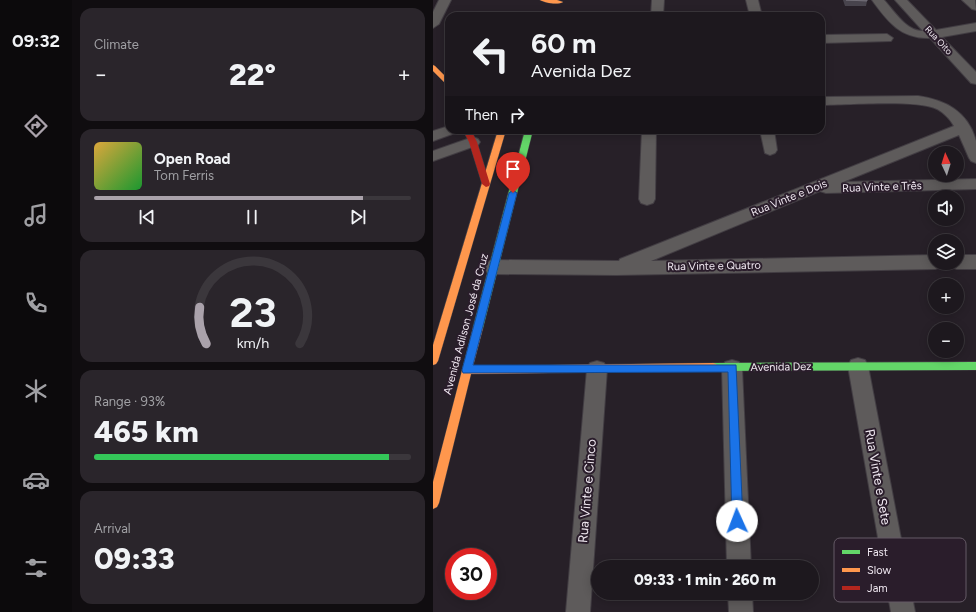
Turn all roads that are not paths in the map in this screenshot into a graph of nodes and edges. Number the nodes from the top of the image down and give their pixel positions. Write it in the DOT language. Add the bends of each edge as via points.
graph roads {
  1 [pos="445,0"];
  2 [pos="542,0"];
  3 [pos="658,0"];
  4 [pos="878,0"];
  5 [pos="901,0"];
  6 [pos="968,0"];
  7 [pos="754,1"];
  8 [pos="560,4"];
  9 [pos="976,7"];
  10 [pos="539,11"];
  11 [pos="657,12"];
  12 [pos="755,12"];
  13 [pos="433,24"];
  14 [pos="976,27"];
  15 [pos="934,34"];
  16 [pos="887,38"];
  17 [pos="825,39"];
  18 [pos="433,67"];
  19 [pos="445,80"];
  20 [pos="976,80"];
  21 [pos="825,101"];
  22 [pos="962,128"];
  23 [pos="445,132"];
  24 [pos="508,134"];
  25 [pos="528,134"];
  26 [pos="649,134"];
  27 [pos="768,134"];
  28 [pos="433,136"];
  29 [pos="470,136"];
  30 [pos="770,150"];
  31 [pos="523,152"];
  32 [pos="433,156"];
  33 [pos="976,158"];
  34 [pos="486,184"];
  35 [pos="976,184"];
  36 [pos="813,189"];
  37 [pos="647,199"];
  38 [pos="476,220"];
  39 [pos="486,220"];
  40 [pos="928,262"];
  41 [pos="964,262"];
  42 [pos="976,262"];
  43 [pos="493,267"];
  44 [pos="616,268"];
  45 [pos="433,361"];
  46 [pos="858,366"];
  47 [pos="976,366"];
  48 [pos="732,368"];
  49 [pos="597,369"];
  50 [pos="467,370"];
  51 [pos="433,503"];
  52 [pos="889,538"];
  53 [pos="739,560"];
  54 [pos="740,600"];
  55 [pos="901,602"];
  56 [pos="578,612"];
  57 [pos="741,612"];
  58 [pos="903,612"];
  1 -- 13 [label="street"];
  2 -- 8 [label="main road"];
  2 -- 10 [label="main road"];
  3 -- 11 [label="street"];
  4 -- 15 [label="street" via="905,30 914,34"];
  5 -- 15 [label="street, Rua Oito"];
  6 -- 9 [label="street"];
  7 -- 12 [label="street"];
  14 -- 15 [label="street"];
  15 -- 20 [label="street, Rua Oito"];
  16 -- 17 [label="street"];
  18 -- 19 [label="main road"];
  21 -- 22 [label="street" via="932,101 945,106 954,114"];
  22 -- 33 [label="street"];
  22 -- 36 [label="street, Rua Vinte e Dois"];
  23 -- 28 [label="street"];
  24 -- 31 [label="main road"];
  24 -- 34 [label="main road, Avenida Adilson José da Cruz"];
  25 -- 31 [label="main road, Avenida Adilson José da Cruz"];
  26 -- 37 [label="street"];
  27 -- 30 [label="street"];
  29 -- 32 [label="street"];
  29 -- 34 [label="main road"];
  31 -- 43 [label="main road, Avenida Adilson José da Cruz" via="503,220"];
  34 -- 38 [label="main road, Avenida Adilson José da Cruz"];
  35 -- 36 [label="street, Rua Vinte e Três"];
  36 -- 44 [label="street, Rua Vinte e Dois"];
  38 -- 39 [label="main road"];
  38 -- 45 [label="main road, Avenida Adilson José da Cruz"];
  40 -- 44 [label="street, Rua Vinte e Quatro"];
  41 -- 42 [label="street"];
  43 -- 44 [label="street, Rua Vinte e Quatro"];
  43 -- 50 [label="main road, Avenida Adilson José da Cruz"];
  46 -- 47 [label="main road, Avenida Dez"];
  46 -- 48 [label="main road, Avenida Dez"];
  46 -- 52 [label="street, Rua Vinte e Sete"];
  48 -- 49 [label="main road, Avenida Dez"];
  48 -- 53 [label="street"];
  49 -- 50 [label="main road, Avenida Dez"];
  49 -- 56 [label="street, Rua Vinte e Cinco"];
  50 -- 51 [label="main road, Avenida Adilson José da Cruz"];
  54 -- 57 [label="street"];
  55 -- 58 [label="street, Rua Vinte e Sete"];
}
